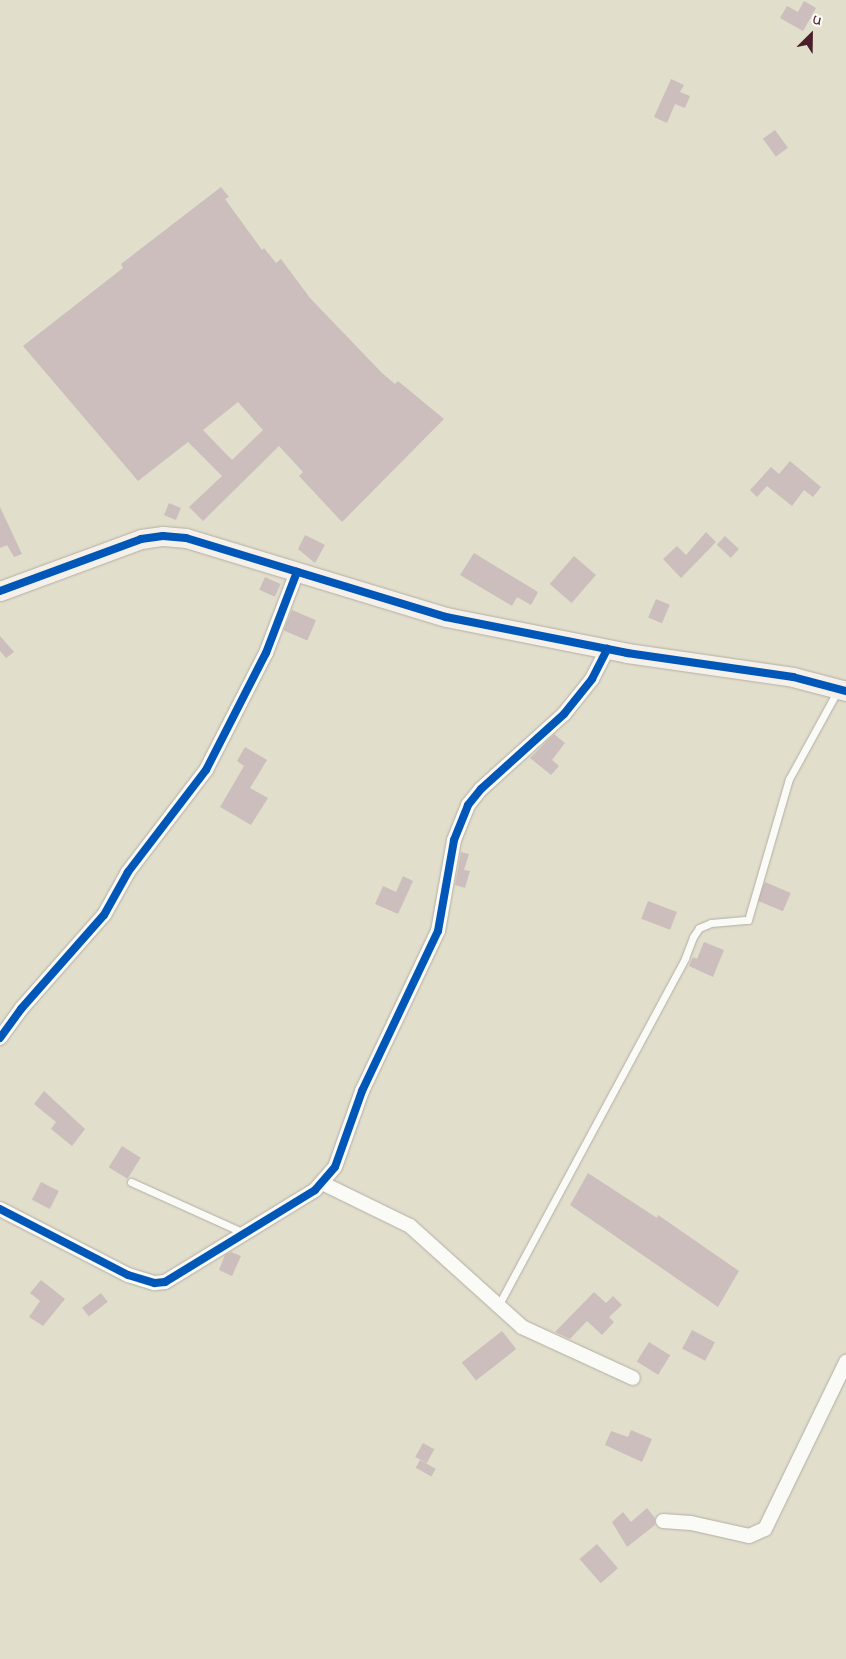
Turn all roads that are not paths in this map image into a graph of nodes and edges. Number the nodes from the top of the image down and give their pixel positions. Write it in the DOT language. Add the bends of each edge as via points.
graph roads {
  1 [pos="297,572"];
  2 [pos="0,591"];
  3 [pos="607,649"];
  4 [pos="842,690"];
  5 [pos="0,1038"];
  6 [pos="131,1182"];
  7 [pos="322,1183"];
  8 [pos="0,1209"];
  9 [pos="244,1233"];
  10 [pos="498,1306"];
  11 [pos="846,1362"];
  12 [pos="633,1378"];
  13 [pos="662,1522"];
  1 -- 2 [label="street" via="186,538 164,536 141,539 99,552"];
  1 -- 3 [label="street" via="446,617"];
  1 -- 5 [label="street" via="266,653 206,770 128,872 104,915 21,1008"];
  3 -- 4 [label="street" via="793,677"];
  3 -- 7 [label="street" via="592,679 564,714 481,789 468,805 454,840 438,932 362,1091 335,1167"];
  4 -- 10 [label="lane" via="789,779 748,920 711,923 699,928 693,937 685,958"];
  6 -- 9 [label="lane"];
  7 -- 9 [label="street"];
  7 -- 10 [label="street" via="410,1226"];
  8 -- 9 [label="street" via="128,1275 155,1284 165,1282"];
  10 -- 12 [label="street" via="539,1337"];
  11 -- 13 [label="street" via="765,1529 749,1536 690,1523"];
}
